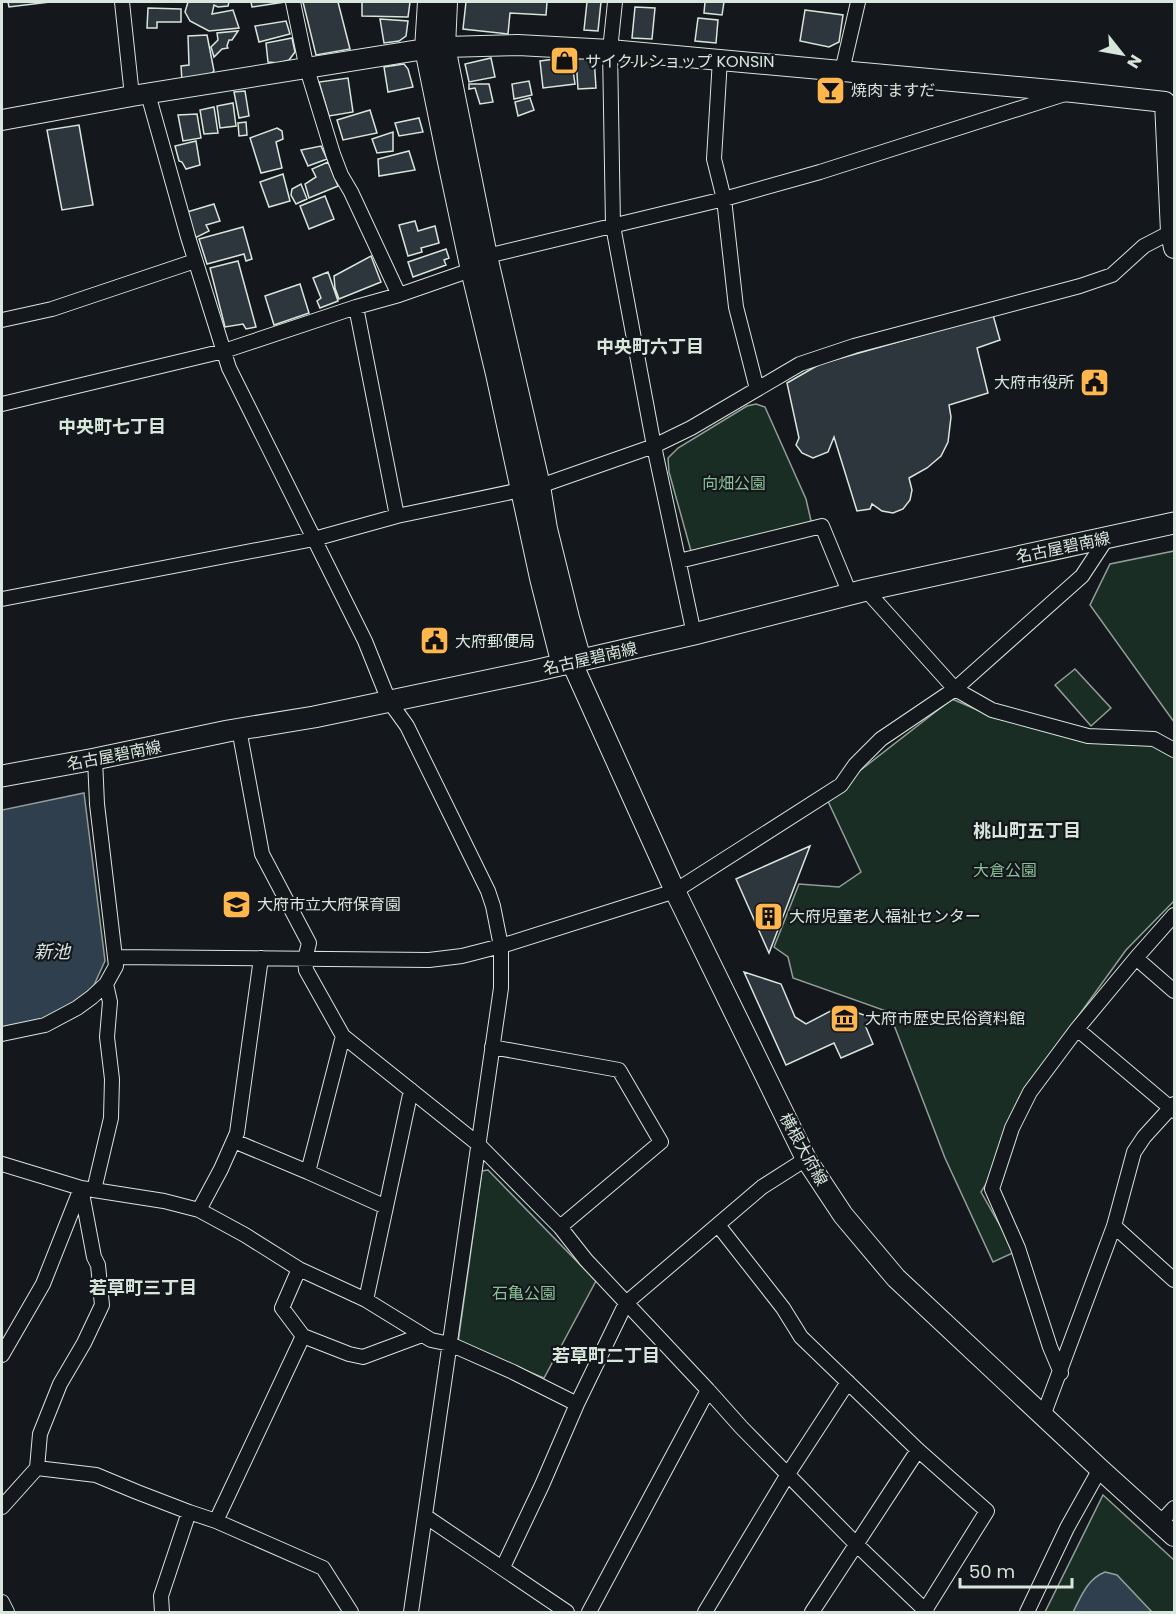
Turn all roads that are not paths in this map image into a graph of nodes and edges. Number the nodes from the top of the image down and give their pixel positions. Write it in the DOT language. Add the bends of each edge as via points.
graph roads {
  1 [pos="122,2"];
  2 [pos="293,2"];
  3 [pos="428,2"];
  4 [pos="447,2"];
  5 [pos="615,2"];
  6 [pos="858,2"];
  7 [pos="435,48"];
  8 [pos="609,50"];
  9 [pos="720,59"];
  10 [pos="308,69"];
  11 [pos="842,71"];
  12 [pos="1073,92"];
  13 [pos="140,95"];
  14 [pos="2,120"];
  15 [pos="724,199"];
  16 [pos="613,226"];
  17 [pos="1173,240"];
  18 [pos="487,256"];
  19 [pos="195,261"];
  20 [pos="471,270"];
  21 [pos="399,295"];
  22 [pos="356,307"];
  23 [pos="2,320"];
  24 [pos="224,351"];
  25 [pos="758,389"];
  26 [pos="2,404"];
  27 [pos="654,446"];
  28 [pos="531,488"];
  29 [pos="397,516"];
  30 [pos="1174,523"];
  31 [pos="1107,538"];
  32 [pos="314,539"];
  33 [pos="679,561"];
  34 [pos="858,592"];
  35 [pos="2,599"];
  36 [pos="694,634"];
  37 [pos="572,663"];
  38 [pos="955,689"];
  39 [pos="389,701"];
  40 [pos="239,729"];
  41 [pos="1174,750"];
  42 [pos="95,759"];
  43 [pos="2,776"];
  44 [pos="675,891"];
  45 [pos="1174,915"];
  46 [pos="501,946"];
  47 [pos="115,957"];
  48 [pos="261,958"];
  49 [pos="1136,958"];
  50 [pos="305,959"];
  51 [pos="106,984"];
  52 [pos="1174,991"];
  53 [pos="1077,1029"];
  54 [pos="2,1034"];
  55 [pos="343,1036"];
  56 [pos="492,1047"];
  57 [pos="411,1090"];
  58 [pos="1173,1108"];
  59 [pos="234,1141"];
  60 [pos="478,1144"];
  61 [pos="806,1159"];
  62 [pos="2,1164"];
  63 [pos="308,1172"];
  64 [pos="88,1189"];
  65 [pos="386,1207"];
  66 [pos="199,1210"];
  67 [pos="718,1225"];
  68 [pos="1114,1226"];
  69 [pos="560,1227"];
  70 [pos="299,1269"];
  71 [pos="1174,1280"];
  72 [pos="366,1300"];
  73 [pos="626,1304"];
  74 [pos="422,1335"];
  75 [pos="303,1336"];
  76 [pos="450,1344"];
  77 [pos="2,1355"];
  78 [pos="1061,1373"];
  79 [pos="848,1382"];
  80 [pos="708,1390"];
  81 [pos="577,1404"];
  82 [pos="1043,1416"];
  83 [pos="918,1450"];
  84 [pos="37,1468"];
  85 [pos="1100,1469"];
  86 [pos="788,1474"];
  87 [pos="2,1508"];
  88 [pos="1174,1508"];
  89 [pos="189,1512"];
  90 [pos="425,1516"];
  91 [pos="216,1521"];
  92 [pos="1167,1530"];
  93 [pos="857,1545"];
  94 [pos="503,1568"];
  95 [pos="2,1602"];
  96 [pos="7,1612"];
  97 [pos="162,1612"];
  98 [pos="351,1612"];
  99 [pos="411,1612"];
  100 [pos="567,1612"];
  101 [pos="589,1612"];
  102 [pos="705,1612"];
  103 [pos="812,1612"];
  104 [pos="925,1612"];
  105 [pos="1027,1612"];
  1 -- 13 [label="street"];
  2 -- 10 [label="street"];
  3 -- 7 [label="street"];
  4 -- 7 [label="street"];
  5 -- 8 [label="street"];
  6 -- 11 [label="street"];
  7 -- 8 [label="street" via="518,45"];
  7 -- 10 [label="street"];
  7 -- 18 [label="street"];
  7 -- 20 [label="street"];
  8 -- 9 [label="street"];
  8 -- 16 [label="street"];
  9 -- 11 [label="street"];
  9 -- 15 [label="street" via="714,159"];
  10 -- 13 [label="street"];
  10 -- 21 [label="street" via="341,175"];
  11 -- 12 [label="street"];
  12 -- 15 [label="street"];
  12 -- 17 [label="street" via="1165,102"];
  13 -- 14 [label="street"];
  13 -- 19 [label="street"];
  15 -- 16 [label="street"];
  15 -- 25 [label="street" via="736,307"];
  16 -- 18 [label="street"];
  16 -- 27 [label="street"];
  17 -- 25 [label="street" via="1144,246 1112,275 854,346 800,364"];
  18 -- 20 [label="street"];
  18 -- 28 [label="street"];
  19 -- 23 [label="street" via="52,309"];
  19 -- 24 [label="street"];
  20 -- 21 [label="street"];
  20 -- 28 [label="street"];
  21 -- 22 [label="street"];
  22 -- 24 [label="street"];
  22 -- 29 [label="street"];
  24 -- 26 [label="street"];
  24 -- 32 [label="street"];
  25 -- 27 [label="street"];
  27 -- 28 [label="street"];
  27 -- 33 [label="street"];
  28 -- 29 [label="street"];
  28 -- 37 [label="street, 横根大府線" via="547,528 569,618"];
  29 -- 32 [label="street"];
  30 -- 31 [label="main road, 名古屋碧南線"];
  31 -- 34 [label="main road, 名古屋碧南線"];
  31 -- 38 [label="street" via="1082,576"];
  32 -- 35 [label="street"];
  32 -- 39 [label="street" via="365,641"];
  33 -- 34 [label="street" via="822,526"];
  33 -- 36 [label="street"];
  34 -- 36 [label="main road, 名古屋碧南線"];
  34 -- 38 [label="street"];
  36 -- 37 [label="main road, 名古屋碧南線"];
  37 -- 39 [label="main road, 名古屋碧南線"];
  37 -- 44 [label="street, 横根大府線"];
  38 -- 41 [label="street" via="992,710 1088,736 1154,739"];
  38 -- 44 [label="street" via="881,739 841,785"];
  39 -- 40 [label="main road, 名古屋碧南線"];
  39 -- 46 [label="street" via="407,726 488,891"];
  40 -- 42 [label="main road, 名古屋碧南線"];
  40 -- 50 [label="street" via="262,854 309,943"];
  42 -- 43 [label="main road, 名古屋碧南線"];
  42 -- 47 [label="street"];
  44 -- 46 [label="street"];
  44 -- 61 [label="street, 横根大府線"];
  45 -- 49 [label="street"];
  46 -- 50 [label="street" via="429,960"];
  46 -- 56 [label="street" via="501,988"];
  47 -- 48 [label="street"];
  47 -- 51 [label="street" via="116,966"];
  48 -- 50 [label="street"];
  48 -- 59 [label="street"];
  49 -- 52 [label="street"];
  49 -- 53 [label="street"];
  50 -- 55 [label="street" via="306,970"];
  51 -- 54 [label="street" via="85,1003 45,1025"];
  51 -- 64 [label="street" via="110,1002 107,1037 111,1118"];
  53 -- 58 [label="street"];
  53 -- 78 [label="street" via="1030,1092 1012,1128 992,1190 1018,1248"];
  55 -- 57 [label="street"];
  55 -- 63 [label="street"];
  56 -- 60 [label="street"];
  56 -- 69 [label="street" via="619,1070 661,1142"];
  57 -- 60 [label="street"];
  57 -- 65 [label="street"];
  58 -- 68 [label="street" via="1134,1152"];
  59 -- 63 [label="street"];
  59 -- 66 [label="street"];
  60 -- 69 [label="street"];
  60 -- 76 [label="street"];
  61 -- 67 [label="street" via="762,1188"];
  61 -- 82 [label="street, 横根大府線" via="843,1215 896,1278"];
  62 -- 64 [label="street"];
  63 -- 65 [label="street"];
  64 -- 66 [label="street"];
  64 -- 77 [label="street" via="44,1284"];
  64 -- 84 [label="street" via="102,1305 60,1384 40,1434"];
  65 -- 72 [label="street"];
  66 -- 70 [label="street"];
  67 -- 73 [label="street"];
  67 -- 79 [label="street" via="801,1337"];
  68 -- 71 [label="street"];
  68 -- 78 [label="street"];
  69 -- 73 [label="street"];
  70 -- 72 [label="street"];
  70 -- 75 [label="street" via="282,1308"];
  72 -- 74 [label="street"];
  73 -- 80 [label="street"];
  73 -- 81 [label="street"];
  74 -- 75 [label="street" via="363,1357"];
  74 -- 76 [label="street"];
  75 -- 91 [label="street"];
  76 -- 81 [label="street"];
  76 -- 90 [label="street"];
  78 -- 82 [label="street"];
  79 -- 83 [label="street"];
  79 -- 86 [label="street"];
  80 -- 86 [label="street"];
  80 -- 101 [label="street"];
  81 -- 94 [label="street"];
  82 -- 85 [label="street, 横根大府線"];
  83 -- 93 [label="street"];
  83 -- 104 [label="street" via="987,1511"];
  84 -- 87 [label="street"];
  84 -- 89 [label="street" via="96,1475"];
  85 -- 92 [label="street, 横根大府線"];
  85 -- 105 [label="street"];
  86 -- 93 [label="street"];
  86 -- 102 [label="street"];
  88 -- 92 [label="street"];
  89 -- 91 [label="street"];
  89 -- 97 [label="street" via="161,1596"];
  90 -- 94 [label="street"];
  90 -- 99 [label="street"];
  91 -- 98 [label="street" via="323,1568"];
  93 -- 103 [label="street"];
  93 -- 104 [label="street"];
  94 -- 100 [label="street"];
  95 -- 96 [label="street"];
}
